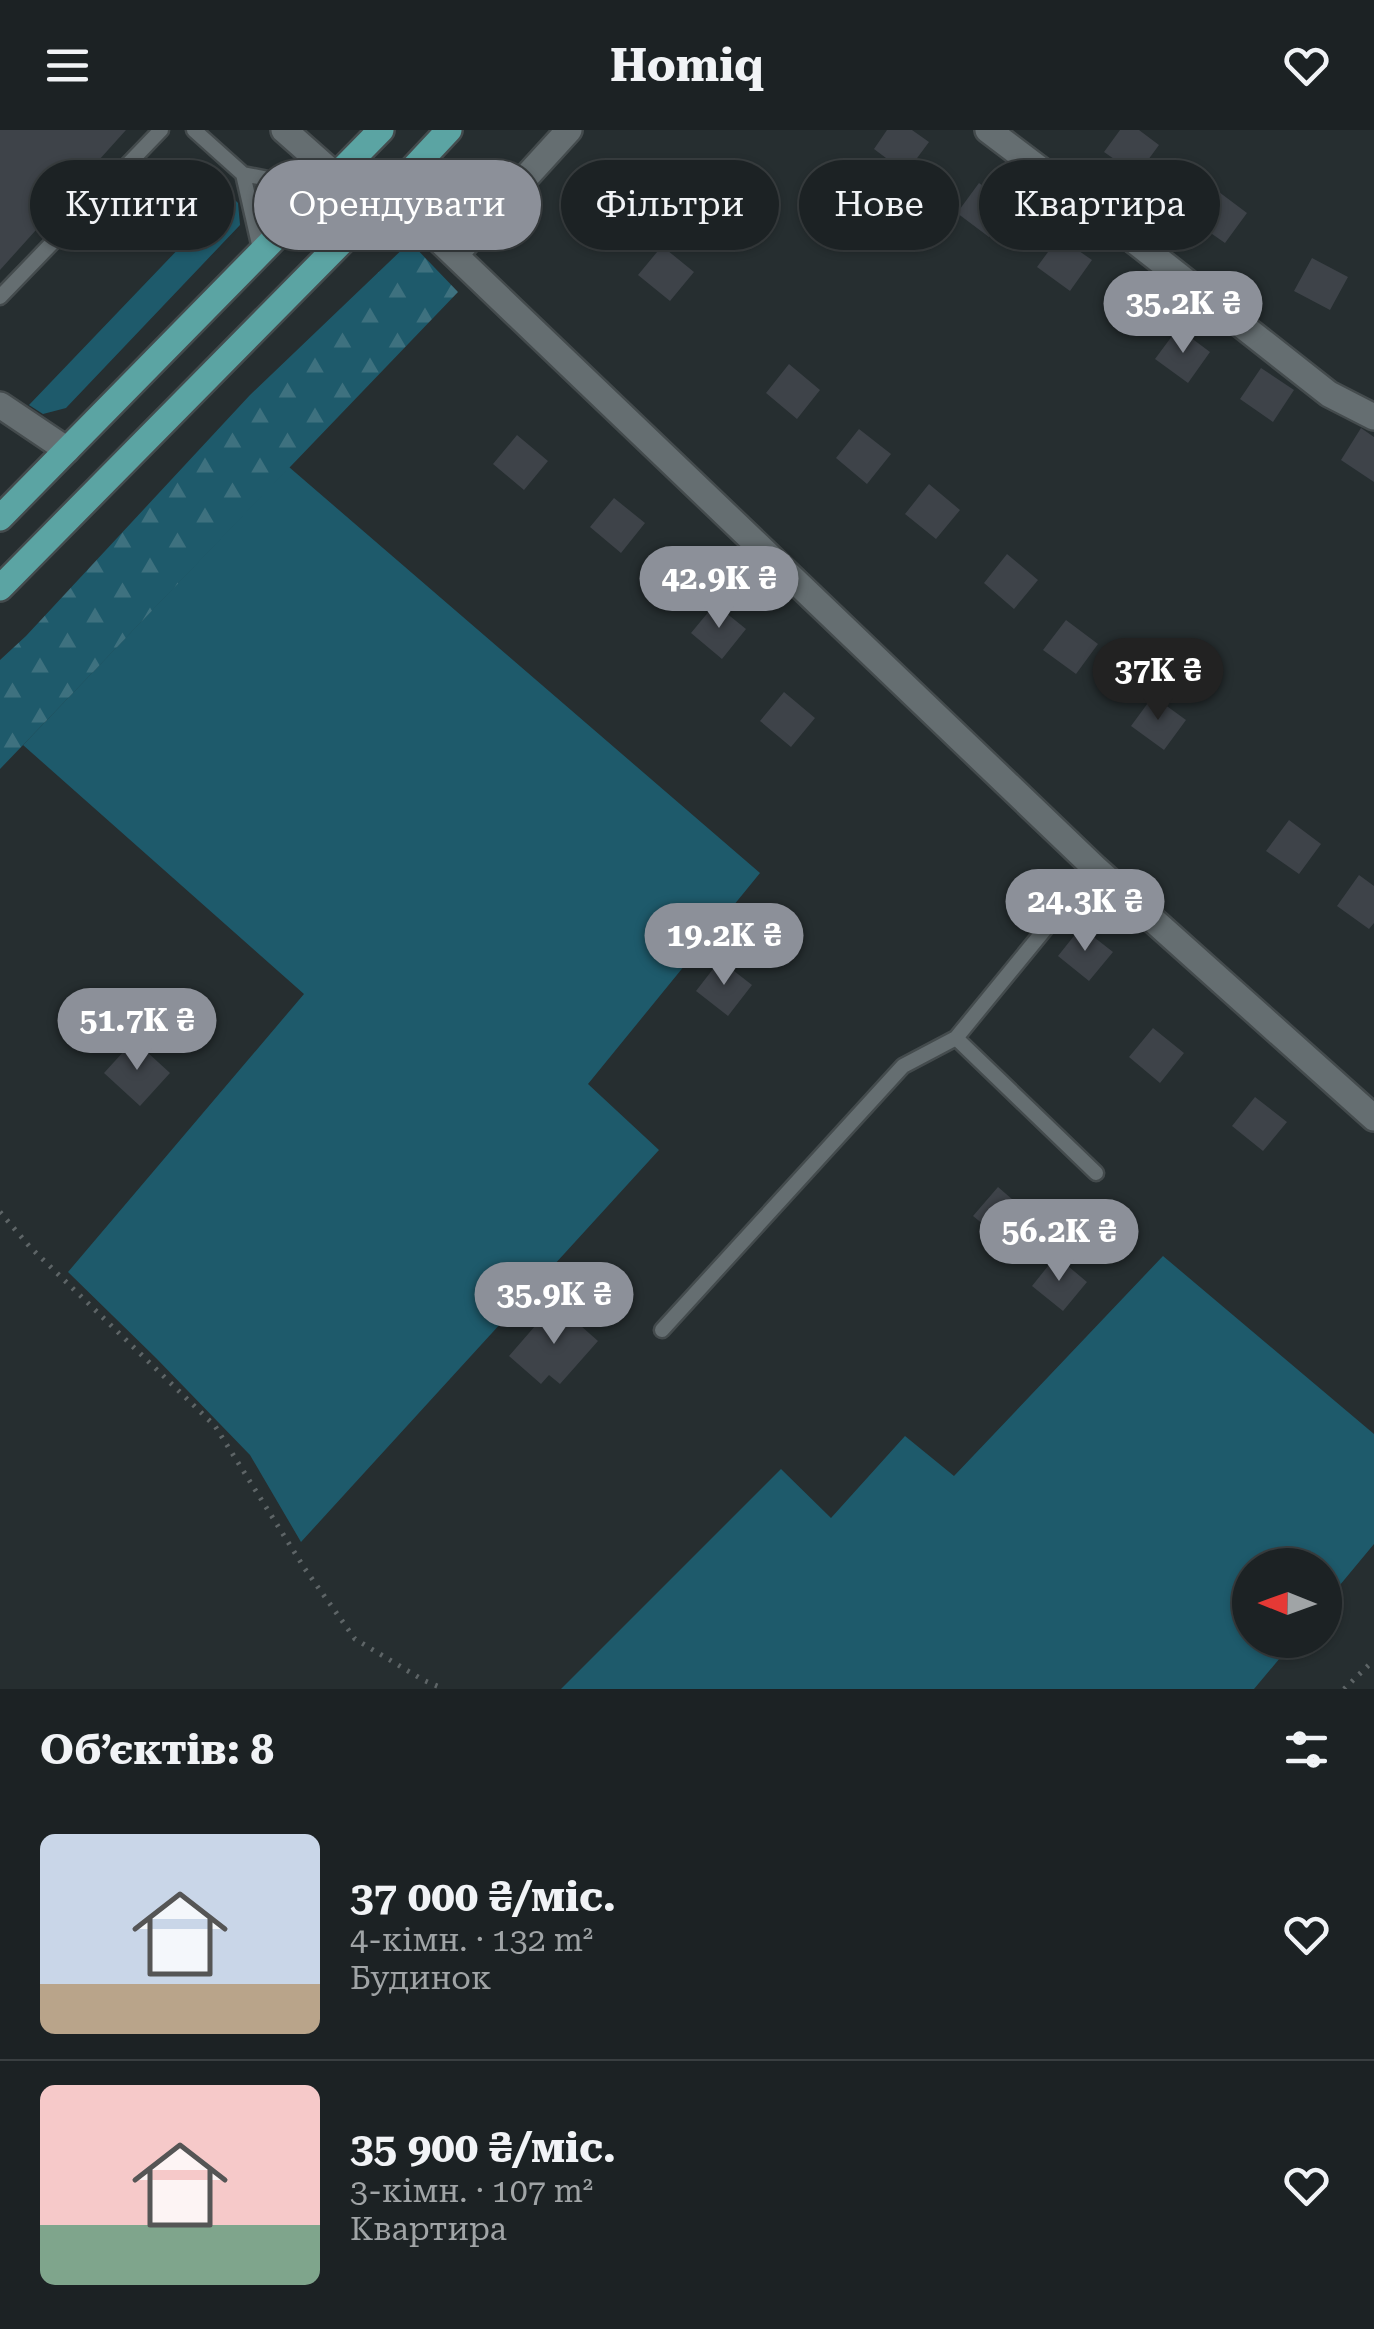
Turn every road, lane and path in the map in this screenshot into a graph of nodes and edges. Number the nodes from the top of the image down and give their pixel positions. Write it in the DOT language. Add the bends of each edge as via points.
graph roads {
  1 [pos="161,130"];
  2 [pos="194,130"];
  3 [pos="284,130"];
  4 [pos="381,130"];
  5 [pos="449,130"];
  6 [pos="569,130"];
  7 [pos="988,130"];
  8 [pos="310,160"];
  9 [pos="352,160"];
  10 [pos="421,160"];
  11 [pos="243,174"];
  12 [pos="254,175"];
  13 [pos="334,250"];
  14 [pos="450,250"];
  15 [pos="261,252"];
  16 [pos="455,255"];
  17 [pos="0,297"];
  18 [pos="0,405"];
  19 [pos="1374,417"];
  20 [pos="67,450"];
  21 [pos="0,518"];
  22 [pos="0,588"];
  23 [pos="1095,868"];
  24 [pos="956,1038"];
  25 [pos="1374,1118"];
  26 [pos="1096,1173"];
  27 [pos="0,1212"];
  28 [pos="662,1330"];
  29 [pos="1374,1660"];
  30 [pos="444,1689"];
  31 [pos="1344,1689"];
  1 -- 17 [label="lane"];
  2 -- 11 [label="lane"];
  3 -- 8 [label="street"];
  4 -- 9 [label="main road"];
  5 -- 10 [label="main road"];
  6 -- 16 [label="street"];
  7 -- 19 [label="street" via="1329,394"];
  11 -- 12 [label="lane"];
  11 -- 15 [label="lane"];
  13 -- 22 [label="main road"];
  14 -- 16 [label="street"];
  15 -- 20 [label="main road"];
  16 -- 23 [label="street"];
  18 -- 20 [label="street"];
  20 -- 21 [label="main road"];
  23 -- 24 [label="lane"];
  23 -- 25 [label="street"];
  24 -- 26 [label="lane"];
  24 -- 28 [label="lane" via="903,1066"];
  27 -- 30 [label="path" via="215,1426 355,1638"];
  29 -- 31 [label="path"];
}
